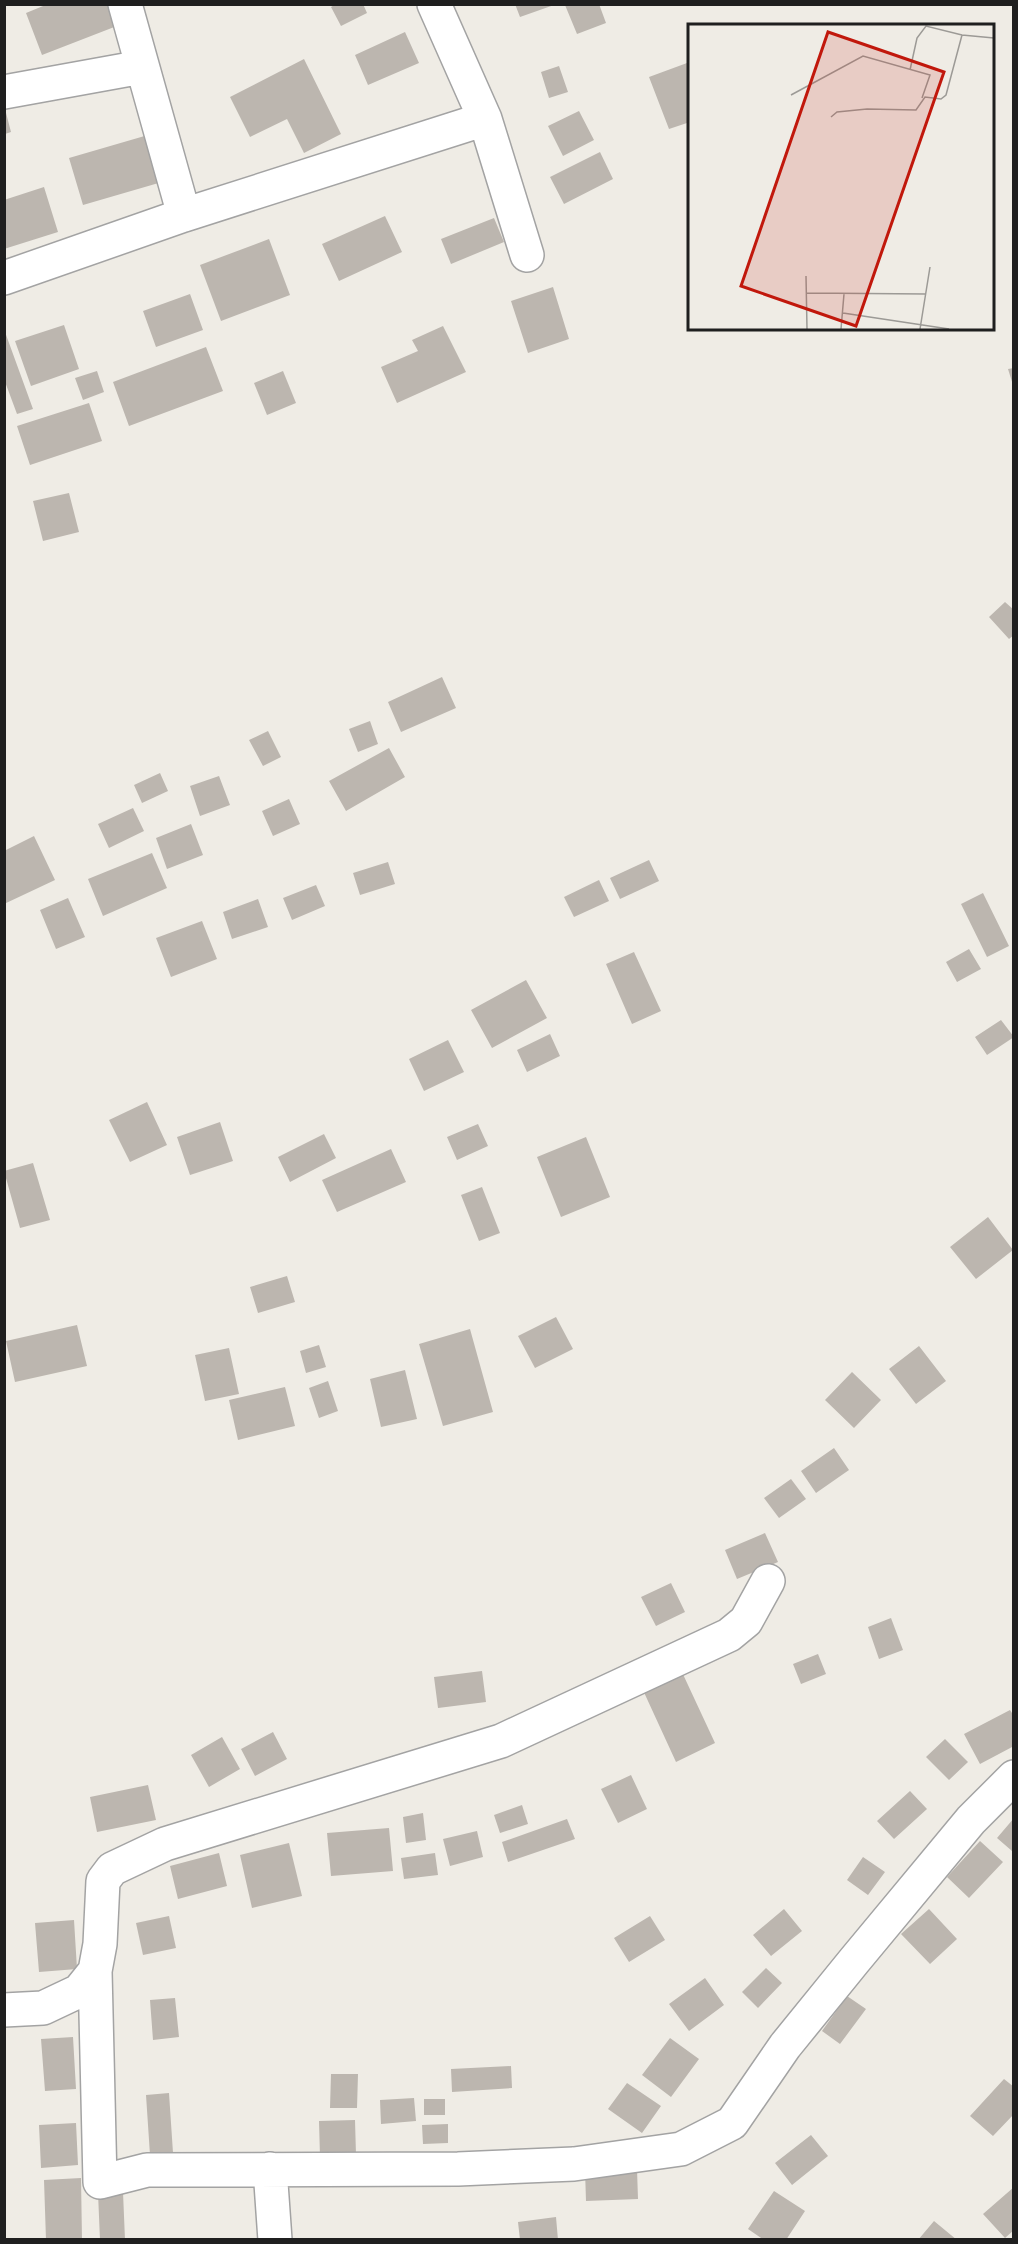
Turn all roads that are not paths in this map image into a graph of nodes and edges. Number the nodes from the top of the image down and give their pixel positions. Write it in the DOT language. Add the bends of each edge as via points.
graph roads {
  1 [pos="125,4"];
  2 [pos="434,4"];
  3 [pos="142,67"];
  4 [pos="5,91"];
  5 [pos="485,119"];
  6 [pos="184,215"];
  7 [pos="527,255"];
  8 [pos="4,278"];
  9 [pos="768,1581"];
  10 [pos="1014,1777"];
  11 [pos="95,1971"];
  12 [pos="4,2010"];
  13 [pos="270,2169"];
  14 [pos="275,2240"];
  1 -- 3 [label="street"];
  2 -- 5 [label="street"];
  3 -- 4 [label="street"];
  3 -- 6 [label="street"];
  5 -- 6 [label="street"];
  5 -- 7 [label="street"];
  6 -- 8 [label="street"];
  9 -- 11 [label="street" via="746,1621 729,1635 501,1741 165,1844 112,1869 103,1881"];
  10 -- 13 [label="street" via="971,1820 854,1961 785,2046 732,2123 681,2149 574,2164 458,2169"];
  11 -- 12 [label="street" via="79,1991 43,2008"];
  11 -- 13 [label="street" via="100,2182 147,2170"];
  13 -- 14 [label="street"];
}
